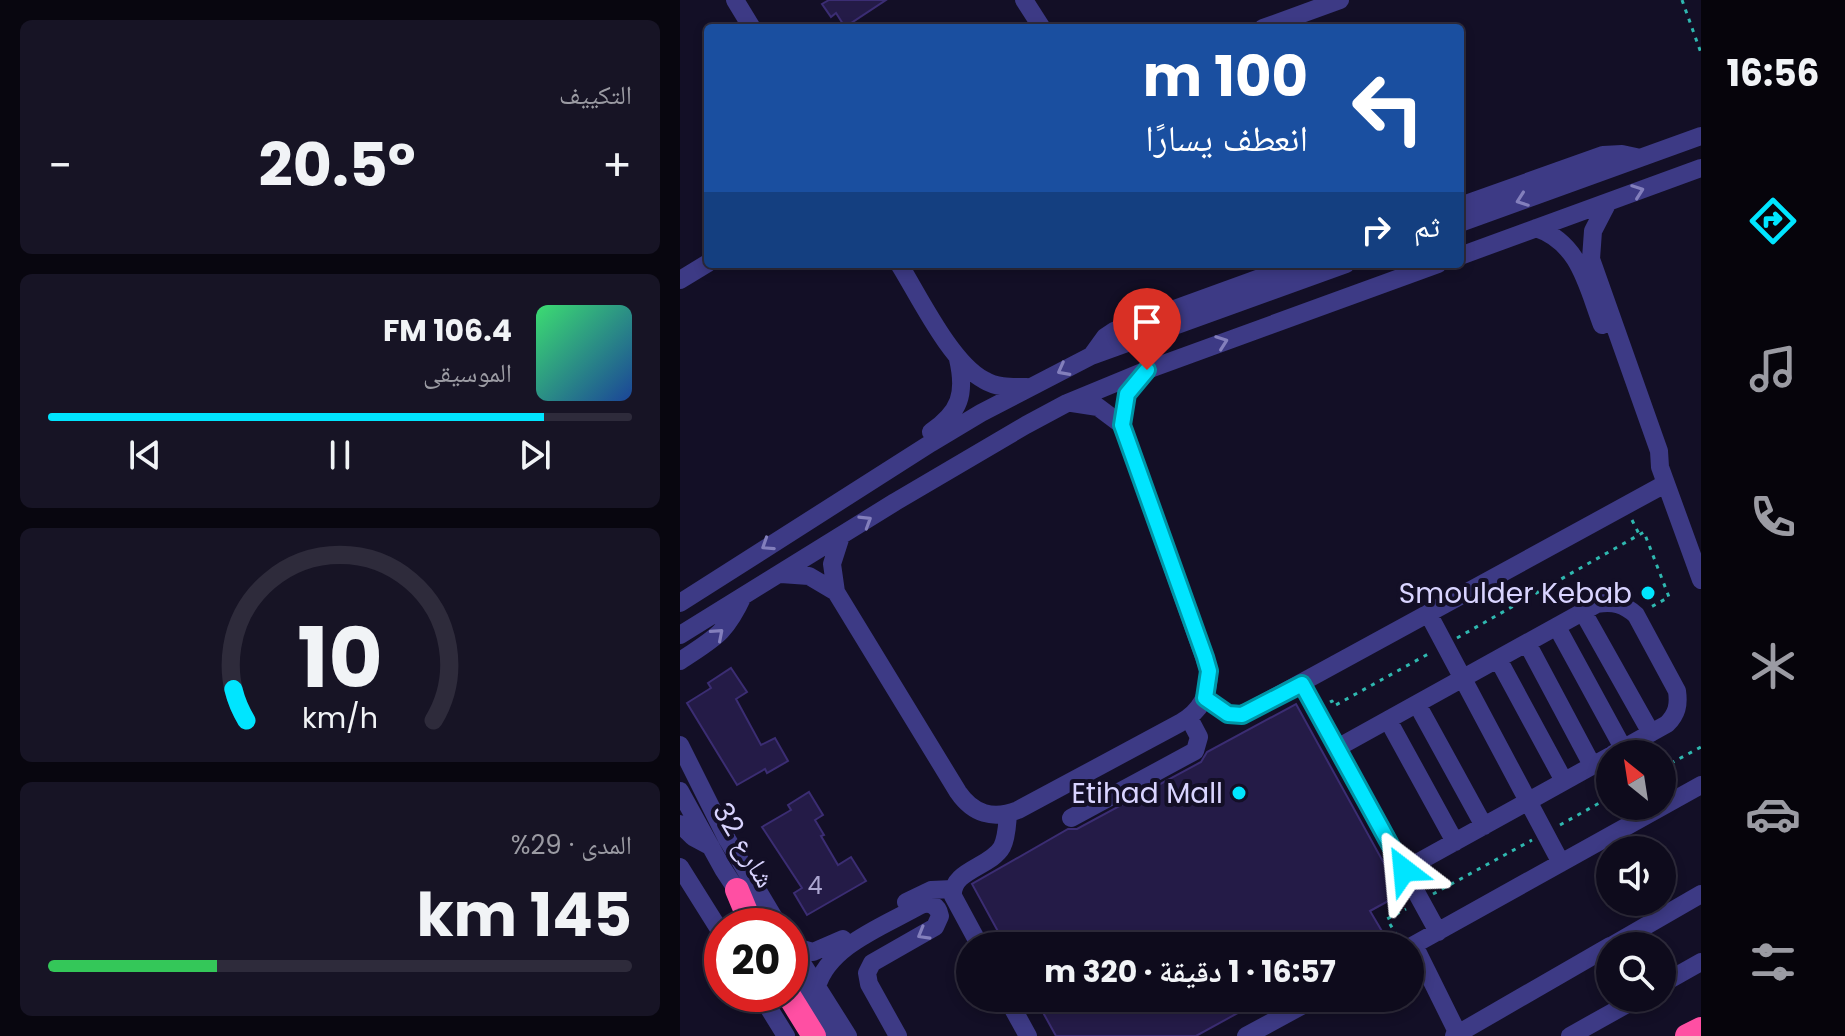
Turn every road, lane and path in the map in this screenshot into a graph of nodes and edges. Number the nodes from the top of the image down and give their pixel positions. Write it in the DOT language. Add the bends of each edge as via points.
graph roads {
  1 [pos="735,0"];
  2 [pos="1024,0"];
  3 [pos="1340,0"];
  4 [pos="1682,0"];
  5 [pos="750,24"];
  6 [pos="1039,24"];
  7 [pos="1274,24"];
  8 [pos="1701,53"];
  9 [pos="1701,136"];
  10 [pos="1639,158"];
  11 [pos="1701,168"];
  12 [pos="1608,202"];
  13 [pos="1464,205"];
  14 [pos="1464,222"];
  15 [pos="1536,228"];
  16 [pos="1464,255"];
  17 [pos="704,265"];
  18 [pos="901,268"];
  19 [pos="1287,268"];
  20 [pos="1335,268"];
  21 [pos="1427,268"];
  22 [pos="680,280"];
  23 [pos="1091,356"];
  24 [pos="958,359"];
  25 [pos="1147,370"];
  26 [pos="1033,386"];
  27 [pos="1067,403"];
  28 [pos="1122,425"];
  29 [pos="883,474"];
  30 [pos="1662,476"];
  31 [pos="841,536"];
  32 [pos="739,564"];
  33 [pos="778,575"];
  34 [pos="1701,580"];
  35 [pos="680,587"];
  36 [pos="836,592"];
  37 [pos="743,596"];
  38 [pos="680,603"];
  39 [pos="1583,612"];
  40 [pos="1429,615"];
  41 [pos="1636,615"];
  42 [pos="705,620"];
  43 [pos="1557,627"];
  44 [pos="680,635"];
  45 [pos="680,642"];
  46 [pos="1527,643"];
  47 [pos="1445,645"];
  48 [pos="1498,659"];
  49 [pos="680,661"];
  50 [pos="1463,679"];
  51 [pos="1302,684"];
  52 [pos="1205,698"];
  53 [pos="1417,704"];
  54 [pos="1316,710"];
  55 [pos="1189,718"];
  56 [pos="1388,720"];
  57 [pos="1651,733"];
  58 [pos="1609,740"];
  59 [pos="1638,740"];
  60 [pos="680,745"];
  61 [pos="1701,747"];
  62 [pos="1337,748"];
  63 [pos="1676,760"];
  64 [pos="1596,763"];
  65 [pos="1592,765"];
  66 [pos="1564,781"];
  67 [pos="1701,785"];
  68 [pos="680,791"];
  69 [pos="1527,801"];
  70 [pos="1596,805"];
  71 [pos="1008,814"];
  72 [pos="1071,818"];
  73 [pos="680,824"];
  74 [pos="1484,826"];
  75 [pos="1544,833"];
  76 [pos="1455,842"];
  77 [pos="710,846"];
  78 [pos="1561,863"];
  79 [pos="680,867"];
  80 [pos="1404,870"];
  81 [pos="953,889"];
  82 [pos="737,890"];
  83 [pos="1701,894"];
  84 [pos="1421,901"];
  85 [pos="706,908"];
  86 [pos="744,908"];
  87 [pos="750,908"];
  88 [pos="768,908"];
  89 [pos="972,932"];
  90 [pos="1398,932"];
  91 [pos="1438,932"];
  92 [pos="1634,932"];
  93 [pos="1424,939"];
  94 [pos="808,952"];
  95 [pos="1596,954"];
  96 [pos="1701,962"];
  97 [pos="808,972"];
  98 [pos="1424,974"];
  99 [pos="1676,976"];
  100 [pos="817,987"];
  101 [pos="808,998"];
  102 [pos="771,1012"];
  103 [pos="799,1012"];
  104 [pos="1015,1012"];
  105 [pos="1290,1012"];
  106 [pos="1613,1012"];
  107 [pos="1701,1029"];
  108 [pos="783,1033"];
  109 [pos="1457,1035"];
  110 [pos="814,1036"];
  111 [pos="833,1036"];
  112 [pos="848,1036"];
  113 [pos="898,1036"];
  114 [pos="1028,1036"];
  115 [pos="1246,1036"];
  116 [pos="1570,1036"];
  117 [pos="1687,1036"];
  1 -- 5 [label="street"];
  2 -- 6 [label="street"];
  3 -- 7 [label="street"];
  4 -- 8 [label="path"];
  9 -- 10 [label="street"];
  10 -- 13 [label="street" via="1603,155"];
  10 -- 14 [label="street, one-way"];
  12 -- 11 [label="street, one-way"];
  12 -- 15 [label="street"];
  12 -- 30 [label="street" via="1593,231 1591,259 1659,451"];
  15 -- 16 [label="street"];
  15 -- 30 [label="street" via="1562,241 1579,263"];
  17 -- 22 [label="street"];
  18 -- 24 [label="street"];
  19 -- 23 [label="street" via="1114,331"];
  20 -- 23 [label="street"];
  25 -- 21 [label="street, one-way"];
  23 -- 26 [label="street, one-way"];
  24 -- 26 [label="street" via="996,385"];
  24 -- 29 [label="street" via="962,383 952,415"];
  25 -- 27 [label="street"];
  25 -- 28 [label="street" via="1127,394"];
  26 -- 29 [label="street"];
  27 -- 28 [label="street" via="1098,407"];
  31 -- 27 [label="street, one-way"];
  28 -- 52 [label="street" via="1205,657"];
  29 -- 32 [label="street, one-way"];
  30 -- 34 [label="street"];
  30 -- 40 [label="street"];
  31 -- 33 [label="street"];
  31 -- 36 [label="street" via="832,564"];
  32 -- 35 [label="street"];
  32 -- 38 [label="street"];
  33 -- 36 [label="street" via="809,576"];
  33 -- 37 [label="street"];
  36 -- 71 [label="street" via="964,800 988,815"];
  37 -- 42 [label="street"];
  49 -- 37 [label="street, one-way" via="722,632"];
  39 -- 41 [label="street" via="1608,602"];
  39 -- 43 [label="street"];
  39 -- 57 [label="street"];
  40 -- 47 [label="street"];
  40 -- 51 [label="street"];
  41 -- 47 [label="path" via="1669,597 1644,532"];
  41 -- 57 [label="street" via="1679,700 1673,717"];
  42 -- 44 [label="street"];
  42 -- 45 [label="street"];
  43 -- 46 [label="street"];
  43 -- 58 [label="street"];
  46 -- 48 [label="street"];
  46 -- 65 [label="street"];
  47 -- 50 [label="street"];
  47 -- 54 [label="path" via="1334,706 1332,701"];
  48 -- 50 [label="street"];
  48 -- 66 [label="street"];
  50 -- 53 [label="street"];
  50 -- 69 [label="street"];
  51 -- 52 [label="street" via="1242,715 1228,714"];
  51 -- 54 [label="street"];
  52 -- 55 [label="street"];
  53 -- 56 [label="street"];
  53 -- 74 [label="street"];
  54 -- 62 [label="street"];
  55 -- 71 [label="street"];
  55 -- 72 [label="street" via="1199,737 1195,751"];
  56 -- 62 [label="street"];
  56 -- 76 [label="street"];
  57 -- 59 [label="street"];
  60 -- 88 [label="street"];
  61 -- 63 [label="path"];
  62 -- 80 [label="street"];
  64 -- 65 [label="street"];
  65 -- 66 [label="street"];
  66 -- 69 [label="street"];
  67 -- 78 [label="street"];
  68 -- 77 [label="street, شارع 32"];
  69 -- 74 [label="street"];
  69 -- 75 [label="street"];
  70 -- 75 [label="path"];
  71 -- 81 [label="street" via="997,855 957,880"];
  73 -- 77 [label="street"];
  74 -- 76 [label="street"];
  75 -- 78 [label="street"];
  75 -- 84 [label="path"];
  76 -- 80 [label="street"];
  77 -- 82 [label="street, شارع 32"];
  78 -- 91 [label="street"];
  79 -- 85 [label="street"];
  80 -- 84 [label="street"];
  81 -- 89 [label="street"];
  81 -- 94 [label="street" via="925,892 821,950"];
  82 -- 86 [label="highway"];
  82 -- 87 [label="street, شارع 32"];
  83 -- 92 [label="street"];
  84 -- 90 [label="path" via="1387,919"];
  84 -- 91 [label="street"];
  91 -- 93 [label="street"];
  95 -- 109 [label="street"];
  96 -- 99 [label="street"];
  97 -- 100 [label="street"];
  98 -- 109 [label="street"];
  100 -- 112 [label="street"];
  100 -- 113 [label="street, one-way" via="823,970 840,951 924,903 936,906 940,916 935,927 868,968 867,979"];
  101 -- 111 [label="street"];
  102 -- 108 [label="street"];
  103 -- 110 [label="highway"];
  104 -- 114 [label="street"];
  105 -- 115 [label="street"];
  106 -- 116 [label="street"];
  107 -- 117 [label="highway"];
}
